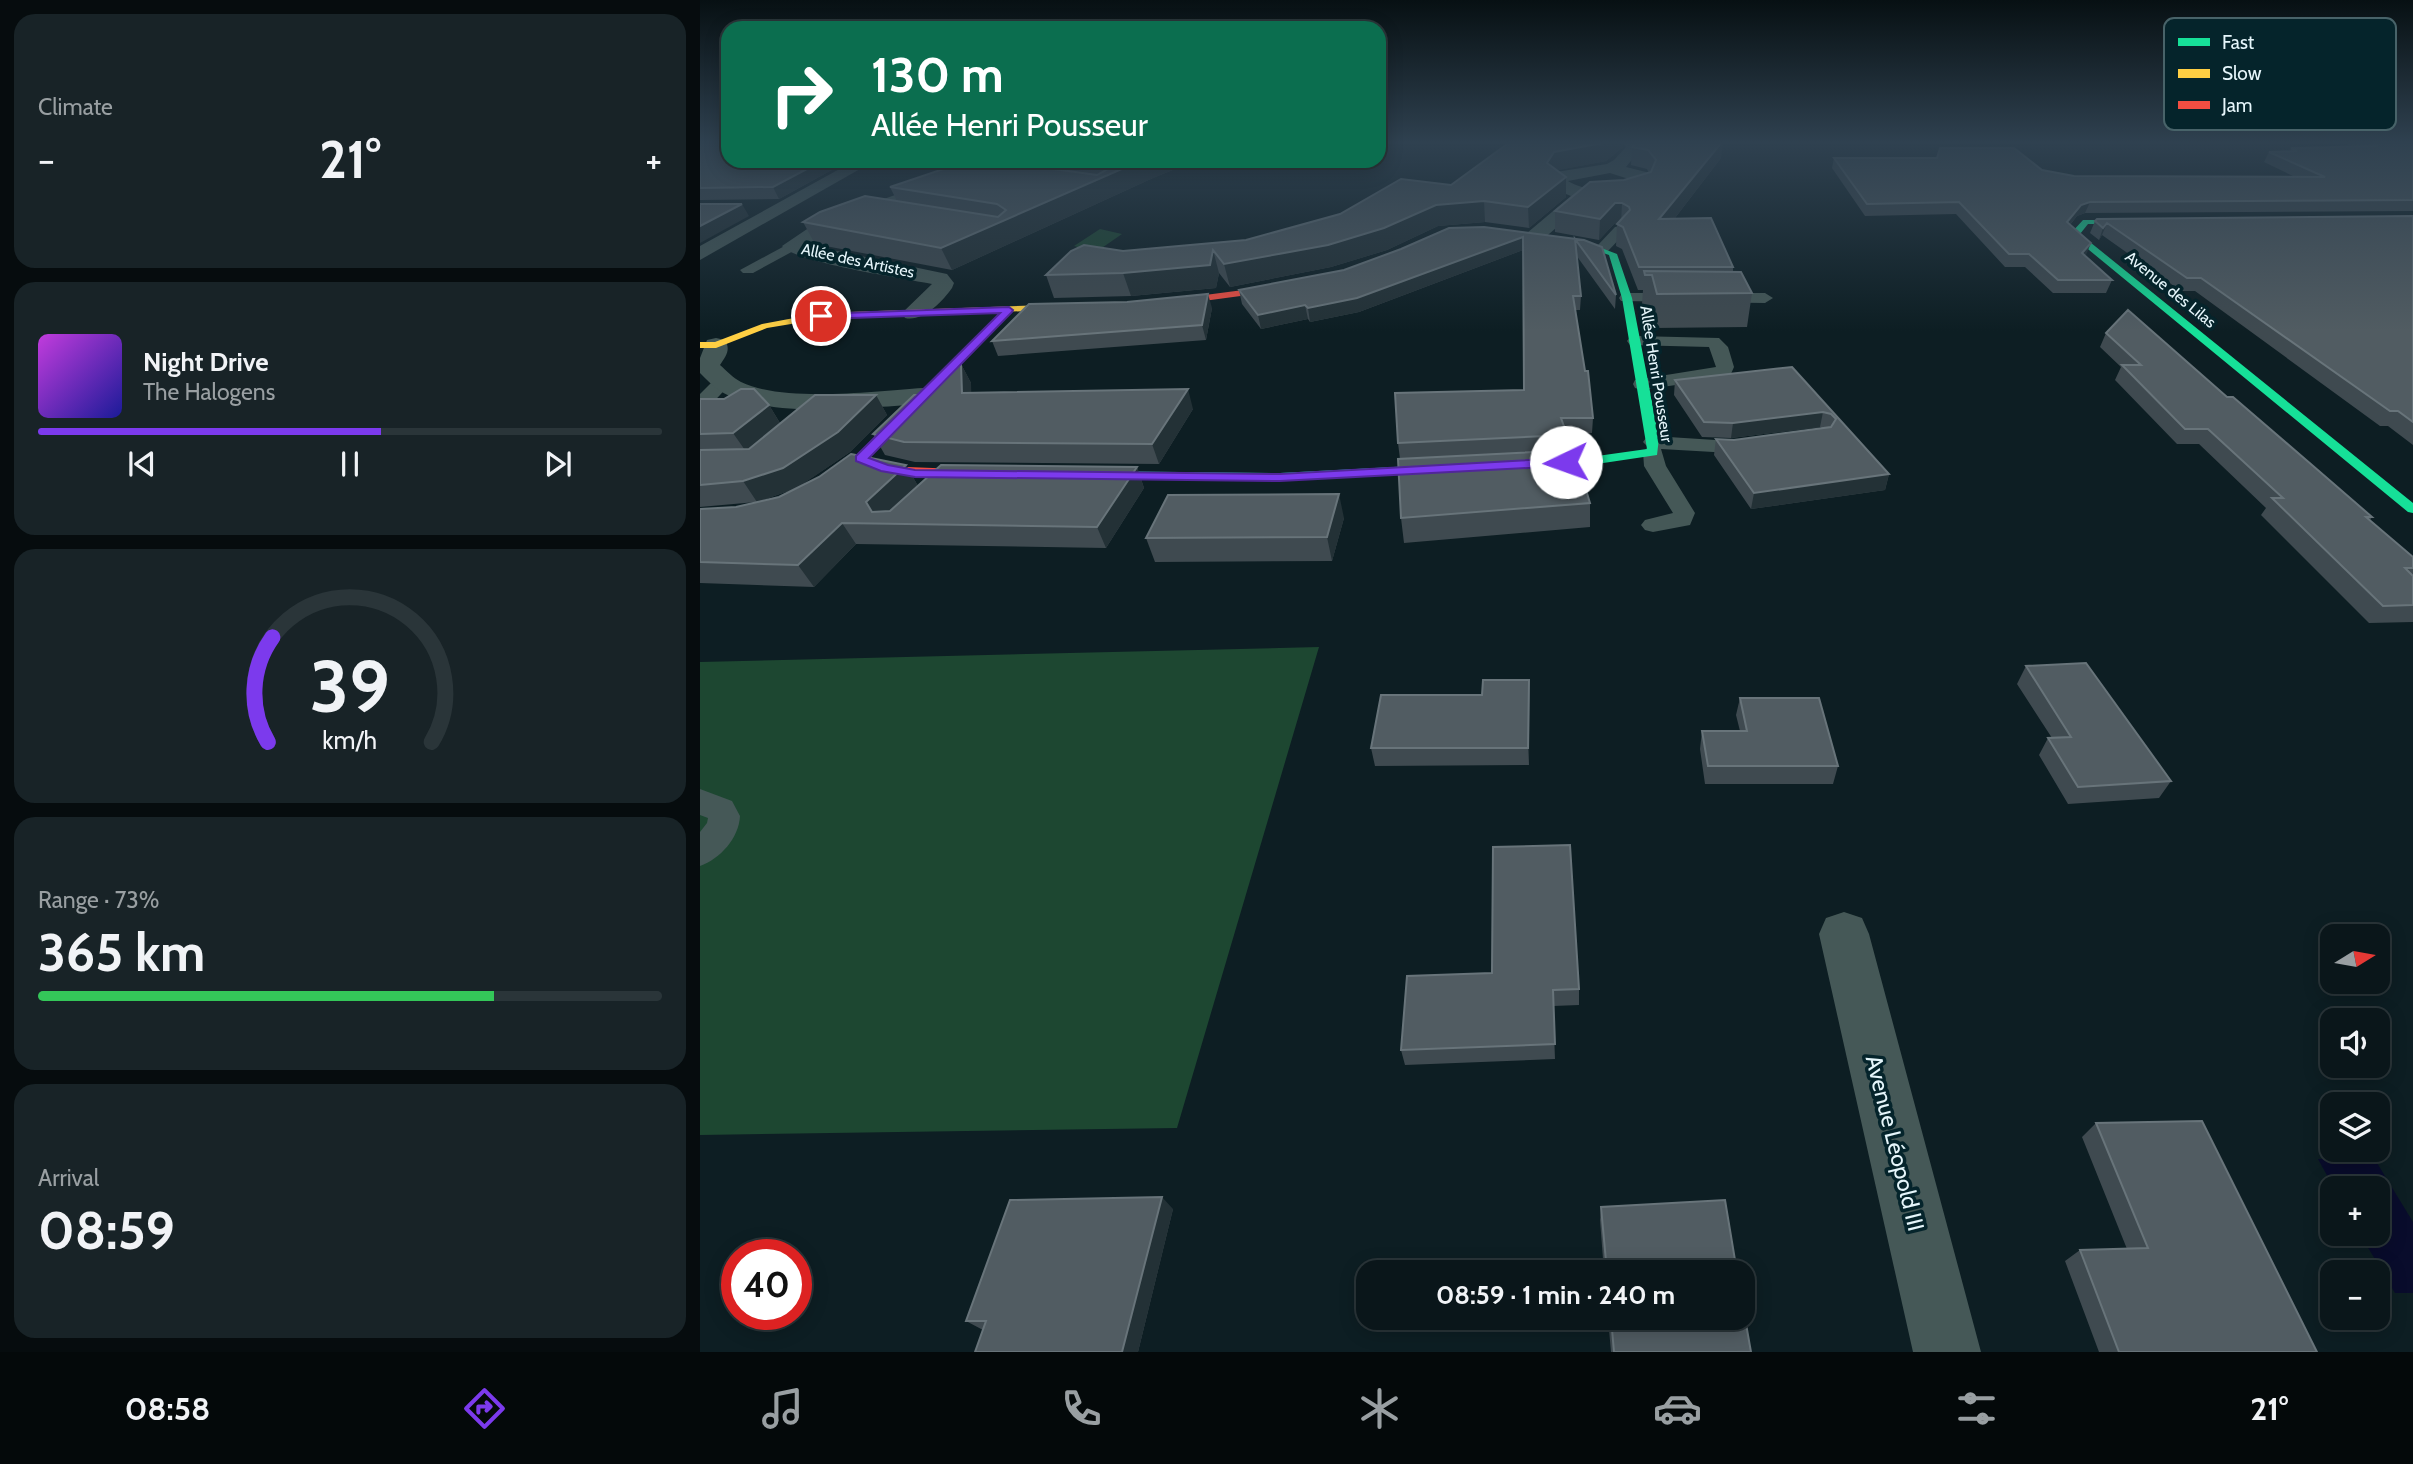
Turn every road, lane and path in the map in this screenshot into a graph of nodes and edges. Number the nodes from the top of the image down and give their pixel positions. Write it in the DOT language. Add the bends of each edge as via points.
graph roads {
  1 [pos="787,205"];
  2 [pos="881,205"];
  3 [pos="1571,205"];
  4 [pos="748,207"];
  5 [pos="784,207"];
  6 [pos="870,209"];
  7 [pos="897,214"];
  8 [pos="2168,222"];
  9 [pos="1620,230"];
  10 [pos="1515,234"];
  11 [pos="1534,237"];
  12 [pos="792,246"];
  13 [pos="1603,248"];
  14 [pos="700,254"];
  15 [pos="748,270"];
  16 [pos="1306,284"];
  17 [pos="1627,298"];
  18 [pos="1765,298"];
  19 [pos="1142,305"];
  20 [pos="1088,307"];
  21 [pos="1009,310"];
  22 [pos="913,313"];
  23 [pos="1636,341"];
  24 [pos="709,361"];
  25 [pos="1642,384"];
  26 [pos="923,396"];
  27 [pos="829,399"];
  28 [pos="700,405"];
  29 [pos="796,424"];
  30 [pos="1771,442"];
  31 [pos="1653,447"];
  32 [pos="1509,465"];
  33 [pos="1469,467"];
  34 [pos="948,473"];
  35 [pos="1003,474"];
  36 [pos="1072,475"];
  37 [pos="929,491"];
  38 [pos="2413,509"];
  39 [pos="1653,525"];
  40 [pos="700,802"];
  41 [pos="700,852"];
  42 [pos="1843,934"];
  43 [pos="1947,1352"];
  1 -- 5 [label="street"];
  2 -- 6 [label="street, Allée des Artistes"];
  3 -- 11 [label="street"];
  4 -- 5 [label="street"];
  5 -- 14 [label="street"];
  6 -- 7 [label="lane"];
  6 -- 12 [label="street, Allée des Artistes" via="823,227"];
  8 -- 38 [label="street, Avenue des Lilas" via="2086,222 2075,234"];
  9 -- 13 [label="lane"];
  10 -- 11 [label="street"];
  11 -- 13 [label="street"];
  12 -- 15 [label="lane"];
  12 -- 22 [label="street, Allée des Artistes" via="939,279 941,288"];
  13 -- 17 [label="street, Allée Henri Pousseur" via="1613,254"];
  16 -- 19 [label="street" via="1228,298"];
  17 -- 18 [label="lane"];
  17 -- 23 [label="street, Allée Henri Pousseur"];
  20 -- 21 [label="street"];
  21 -- 22 [label="street"];
  21 -- 26 [label="street"];
  22 -- 24 [label="street" via="804,318 746,332"];
  23 -- 25 [label="street, Allée Henri Pousseur"];
  23 -- 25 [label="lane" via="1713,342 1725,368 1723,372"];
  24 -- 27 [label="street" via="754,395"];
  24 -- 28 [label="lane"];
  25 -- 31 [label="street, Allée Henri Pousseur"];
  26 -- 27 [label="street"];
  26 -- 34 [label="street" via="852,466"];
  27 -- 29 [label="lane"];
  30 -- 31 [label="lane"];
  31 -- 32 [label="street, Allée Henri Pousseur" via="1590,461"];
  31 -- 39 [label="lane" via="1656,466 1685,513 1682,520"];
  33 -- 36 [label="street" via="1280,477"];
  34 -- 35 [label="street"];
  34 -- 37 [label="lane"];
  40 -- 41 [label="lane" via="722,809 725,819 721,831"];
  42 -- 43 [label="street, Avenue Léopold III"];
}
